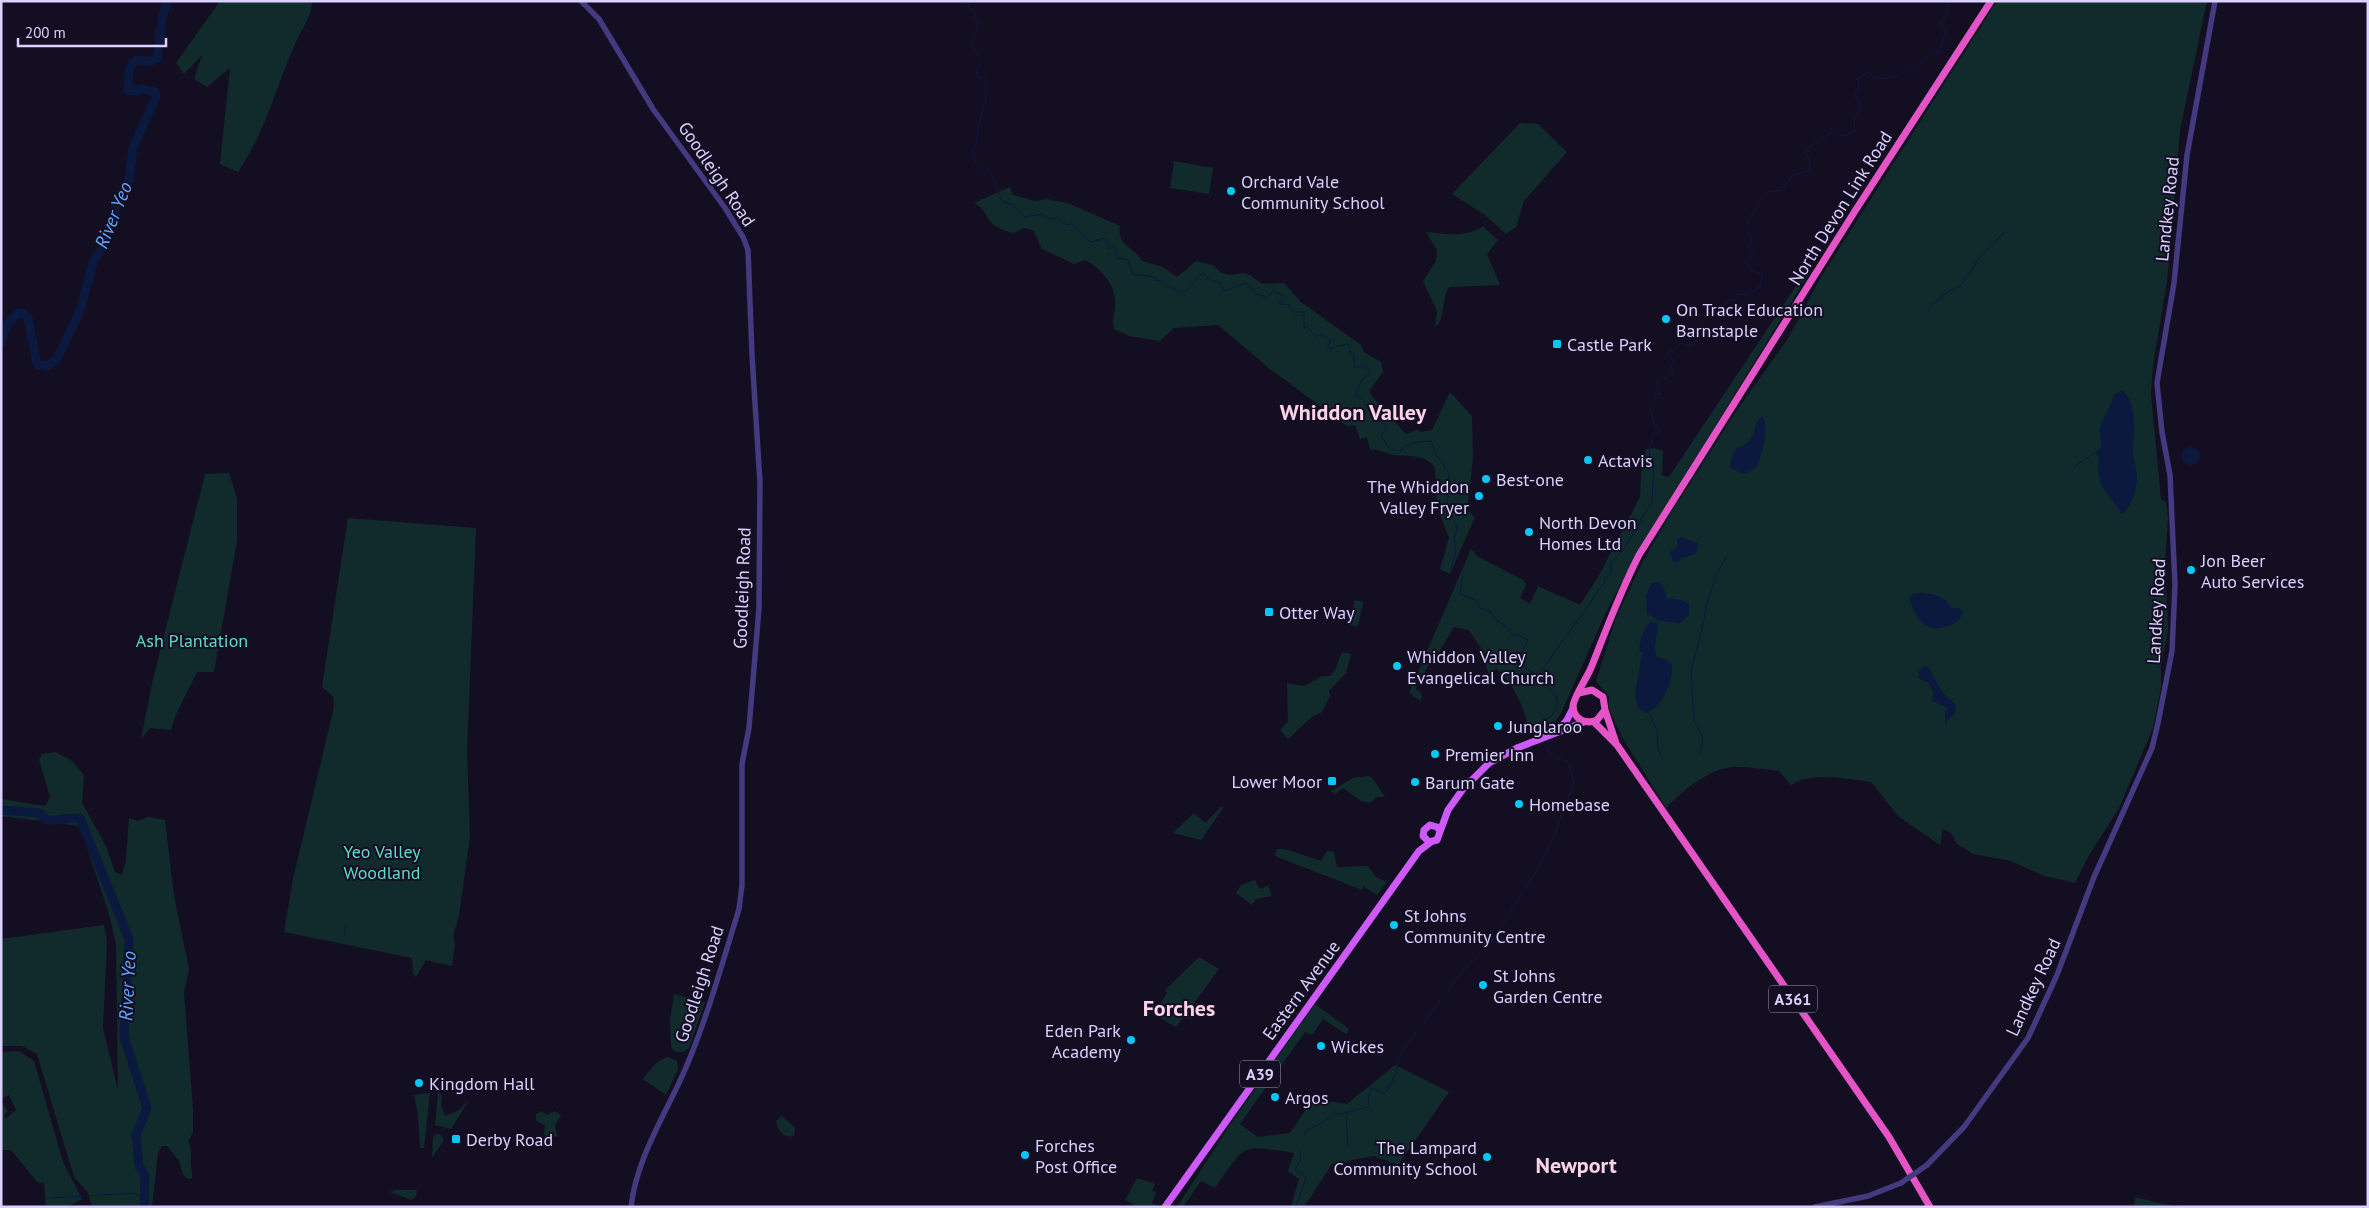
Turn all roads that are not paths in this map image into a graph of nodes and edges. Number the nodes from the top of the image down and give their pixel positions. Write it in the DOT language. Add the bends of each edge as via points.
graph roads {
  1 [pos="581,1"];
  2 [pos="1991,1"];
  3 [pos="2215,1"];
  4 [pos="1590,670"];
  5 [pos="1596,692"];
  6 [pos="1579,693"];
  7 [pos="1573,708"];
  8 [pos="1605,710"];
  9 [pos="1584,722"];
  10 [pos="1594,722"];
  11 [pos="1546,738"];
  12 [pos="1617,744"];
  13 [pos="1445,815"];
  14 [pos="1433,825"];
  15 [pos="1440,831"];
  16 [pos="1424,838"];
  17 [pos="1431,842"];
  18 [pos="1419,851"];
  19 [pos="631,1207"];
  20 [pos="1166,1207"];
  21 [pos="1815,1207"];
  22 [pos="1930,1207"];
  1 -- 19 [label="street, Goodleigh Road" via="598,19 653,109 743,237 750,265 760,483 760,608 749,728 742,764 742,885 739,909 688,1063 644,1152 634,1183"];
  2 -- 4 [label="highway, North Devon Link Road" via="1662,516 1621,589"];
  3 -- 21 [label="street, Landkey Road, bridge" via="2187,155 2174,282 2158,383 2170,475 2175,585 2172,652 2152,748 2094,877 2057,975 2028,1038 1964,1127 1927,1165 1901,1183 1868,1196"];
  4 -- 5 [label="highway"];
  4 -- 6 [label="highway, North Devon Link Road"];
  5 -- 6 [label="highway" via="1587,690"];
  5 -- 8 [label="highway" via="1605,701"];
  6 -- 7 [label="highway"];
  7 -- 9 [label="highway" via="1576,716"];
  7 -- 11 [label="main road" via="1564,725"];
  8 -- 10 [label="highway"];
  8 -- 12 [label="highway, A361"];
  9 -- 10 [label="highway"];
  9 -- 11 [label="main road"];
  10 -- 12 [label="highway, A361"];
  11 -- 13 [label="main road" via="1489,763 1463,789"];
  12 -- 22 [label="highway, A361" via="1879,1122"];
  13 -- 14 [label="main road"];
  13 -- 15 [label="main road"];
  14 -- 15 [label="main road"];
  14 -- 16 [label="main road" via="1424,830"];
  15 -- 17 [label="main road" via="1437,840"];
  16 -- 17 [label="main road"];
  16 -- 18 [label="main road, Eastern Avenue / A39"];
  17 -- 18 [label="main road, Eastern Avenue / A39"];
  18 -- 20 [label="main road, Eastern Avenue / A39"];
}
